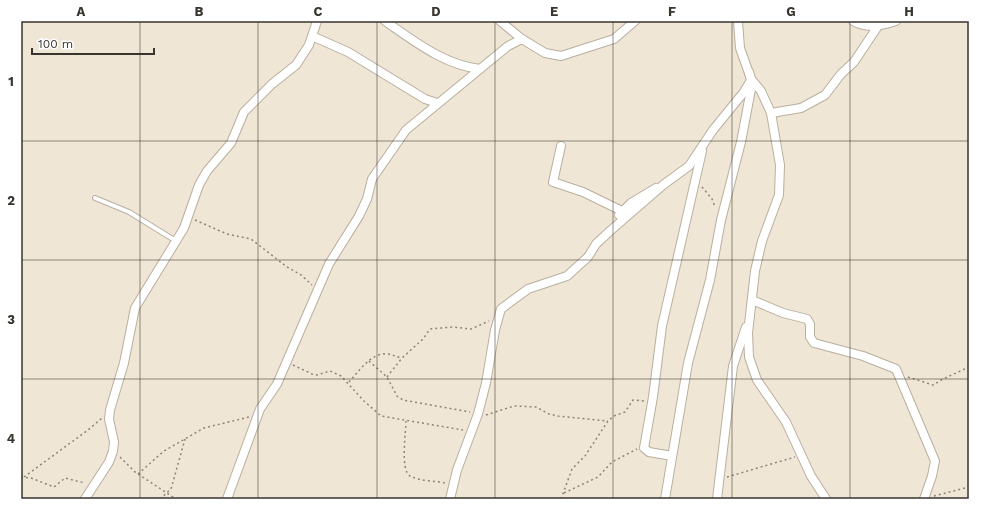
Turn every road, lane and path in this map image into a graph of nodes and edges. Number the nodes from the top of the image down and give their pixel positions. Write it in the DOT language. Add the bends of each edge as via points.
graph roads {
  1 [pos="317,21"];
  2 [pos="385,21"];
  3 [pos="500,21"];
  4 [pos="635,21"];
  5 [pos="738,21"];
  6 [pos="853,21"];
  7 [pos="896,21"];
  8 [pos="878,26"];
  9 [pos="312,36"];
  10 [pos="522,39"];
  11 [pos="480,69"];
  12 [pos="750,76"];
  13 [pos="437,103"];
  14 [pos="771,113"];
  15 [pos="704,145"];
  16 [pos="561,146"];
  17 [pos="695,178"];
  18 [pos="663,185"];
  19 [pos="95,198"];
  20 [pos="622,211"];
  21 [pos="188,216"];
  22 [pos="721,220"];
  23 [pos="610,230"];
  24 [pos="176,241"];
  25 [pos="317,291"];
  26 [pos="752,300"];
  27 [pos="498,316"];
  28 [pos="749,317"];
  29 [pos="402,358"];
  30 [pos="369,361"];
  31 [pos="286,363"];
  32 [pos="969,367"];
  33 [pos="899,374"];
  34 [pos="387,377"];
  35 [pos="348,382"];
  36 [pos="653,397"];
  37 [pos="110,410"];
  38 [pos="257,416"];
  39 [pos="477,416"];
  40 [pos="608,421"];
  41 [pos="406,422"];
  42 [pos="472,432"];
  43 [pos="185,439"];
  44 [pos="644,448"];
  45 [pos="113,449"];
  46 [pos="801,455"];
  47 [pos="672,456"];
  48 [pos="138,474"];
  49 [pos="22,477"];
  50 [pos="719,481"];
  51 [pos="454,484"];
  52 [pos="93,486"];
  53 [pos="969,487"];
  54 [pos="168,493"];
  55 [pos="564,493"];
  56 [pos="925,498"];
  57 [pos="85,499"];
  58 [pos="160,499"];
  59 [pos="176,499"];
  60 [pos="227,499"];
  61 [pos="450,499"];
  62 [pos="562,499"];
  63 [pos="665,499"];
  64 [pos="717,499"];
  65 [pos="826,499"];
  1 -- 9 [label="street"];
  2 -- 11 [label="street" via="418,44 454,63"];
  3 -- 10 [label="street"];
  4 -- 10 [label="street" via="614,39 561,56 545,53"];
  5 -- 12 [label="street" via="740,48"];
  6 -- 8 [label="street" via="860,25"];
  7 -- 8 [label="street"];
  8 -- 14 [label="street" via="854,62 825,95 801,108"];
  9 -- 13 [label="street" via="348,52 425,99"];
  9 -- 21 [label="street" via="296,65 244,112 231,143 203,178"];
  10 -- 11 [label="street" via="508,46"];
  11 -- 13 [label="street"];
  12 -- 14 [label="street" via="761,91"];
  12 -- 15 [label="street" via="751,80 744,92"];
  12 -- 22 [label="street" via="752,85 741,142"];
  13 -- 25 [label="street" via="406,130 375,175 358,216 329,264"];
  14 -- 26 [label="street" via="780,164 779,187 774,212 758,256"];
  15 -- 17 [label="street"];
  15 -- 18 [label="street" via="689,166"];
  16 -- 20 [label="street" via="553,182 583,192"];
  17 -- 22 [label="path" via="712,199"];
  17 -- 36 [label="street" via="662,326"];
  18 -- 20 [label="street" via="646,193"];
  18 -- 23 [label="street"];
  19 -- 24 [label="lane" via="129,212"];
  20 -- 23 [label="street"];
  21 -- 24 [label="street"];
  21 -- 25 [label="path" via="226,234 251,239 301,275"];
  22 -- 47 [label="street" via="710,280 688,363"];
  23 -- 27 [label="street" via="582,263 567,276 535,285 522,292 501,309"];
  24 -- 37 [label="street" via="135,308 124,363"];
  25 -- 31 [label="street"];
  26 -- 28 [label="street"];
  26 -- 33 [label="street" via="783,313 807,319 810,324 810,338 814,343 889,365"];
  27 -- 29 [label="path" via="471,329 430,329"];
  27 -- 39 [label="street" via="486,383"];
  28 -- 46 [label="street" via="747,348 753,370 786,422"];
  28 -- 50 [label="street" via="733,366"];
  29 -- 30 [label="path" via="386,354"];
  29 -- 34 [label="path"];
  30 -- 34 [label="path"];
  30 -- 35 [label="path"];
  31 -- 35 [label="path" via="312,374 320,375 330,371"];
  31 -- 38 [label="street" via="277,384"];
  32 -- 33 [label="path" via="933,385"];
  33 -- 56 [label="street" via="908,401 935,461"];
  34 -- 39 [label="path" via="397,396 403,400 460,409"];
  35 -- 41 [label="path" via="381,416"];
  36 -- 40 [label="path" via="644,401 633,400 625,412"];
  36 -- 44 [label="street"];
  37 -- 45 [label="street"];
  37 -- 49 [label="path" via="88,430"];
  38 -- 43 [label="path" via="210,426"];
  38 -- 60 [label="street"];
  39 -- 40 [label="path" via="514,406 536,407 558,416"];
  39 -- 42 [label="street"];
  40 -- 55 [label="path" via="585,456 572,469"];
  41 -- 42 [label="path"];
  41 -- 51 [label="path" via="404,461 408,475"];
  42 -- 51 [label="street"];
  43 -- 48 [label="path" via="164,451"];
  43 -- 54 [label="path" via="175,478"];
  44 -- 47 [label="street" via="649,452"];
  44 -- 55 [label="path" via="612,462 598,477"];
  45 -- 48 [label="path"];
  45 -- 52 [label="street" via="109,462"];
  46 -- 50 [label="path"];
  46 -- 65 [label="street"];
  47 -- 63 [label="street"];
  48 -- 54 [label="path"];
  49 -- 52 [label="path" via="54,487 65,478"];
  50 -- 64 [label="street"];
  51 -- 61 [label="street"];
  52 -- 57 [label="street"];
  53 -- 56 [label="path"];
  54 -- 58 [label="path"];
  54 -- 59 [label="path"];
  55 -- 62 [label="path"];
}
